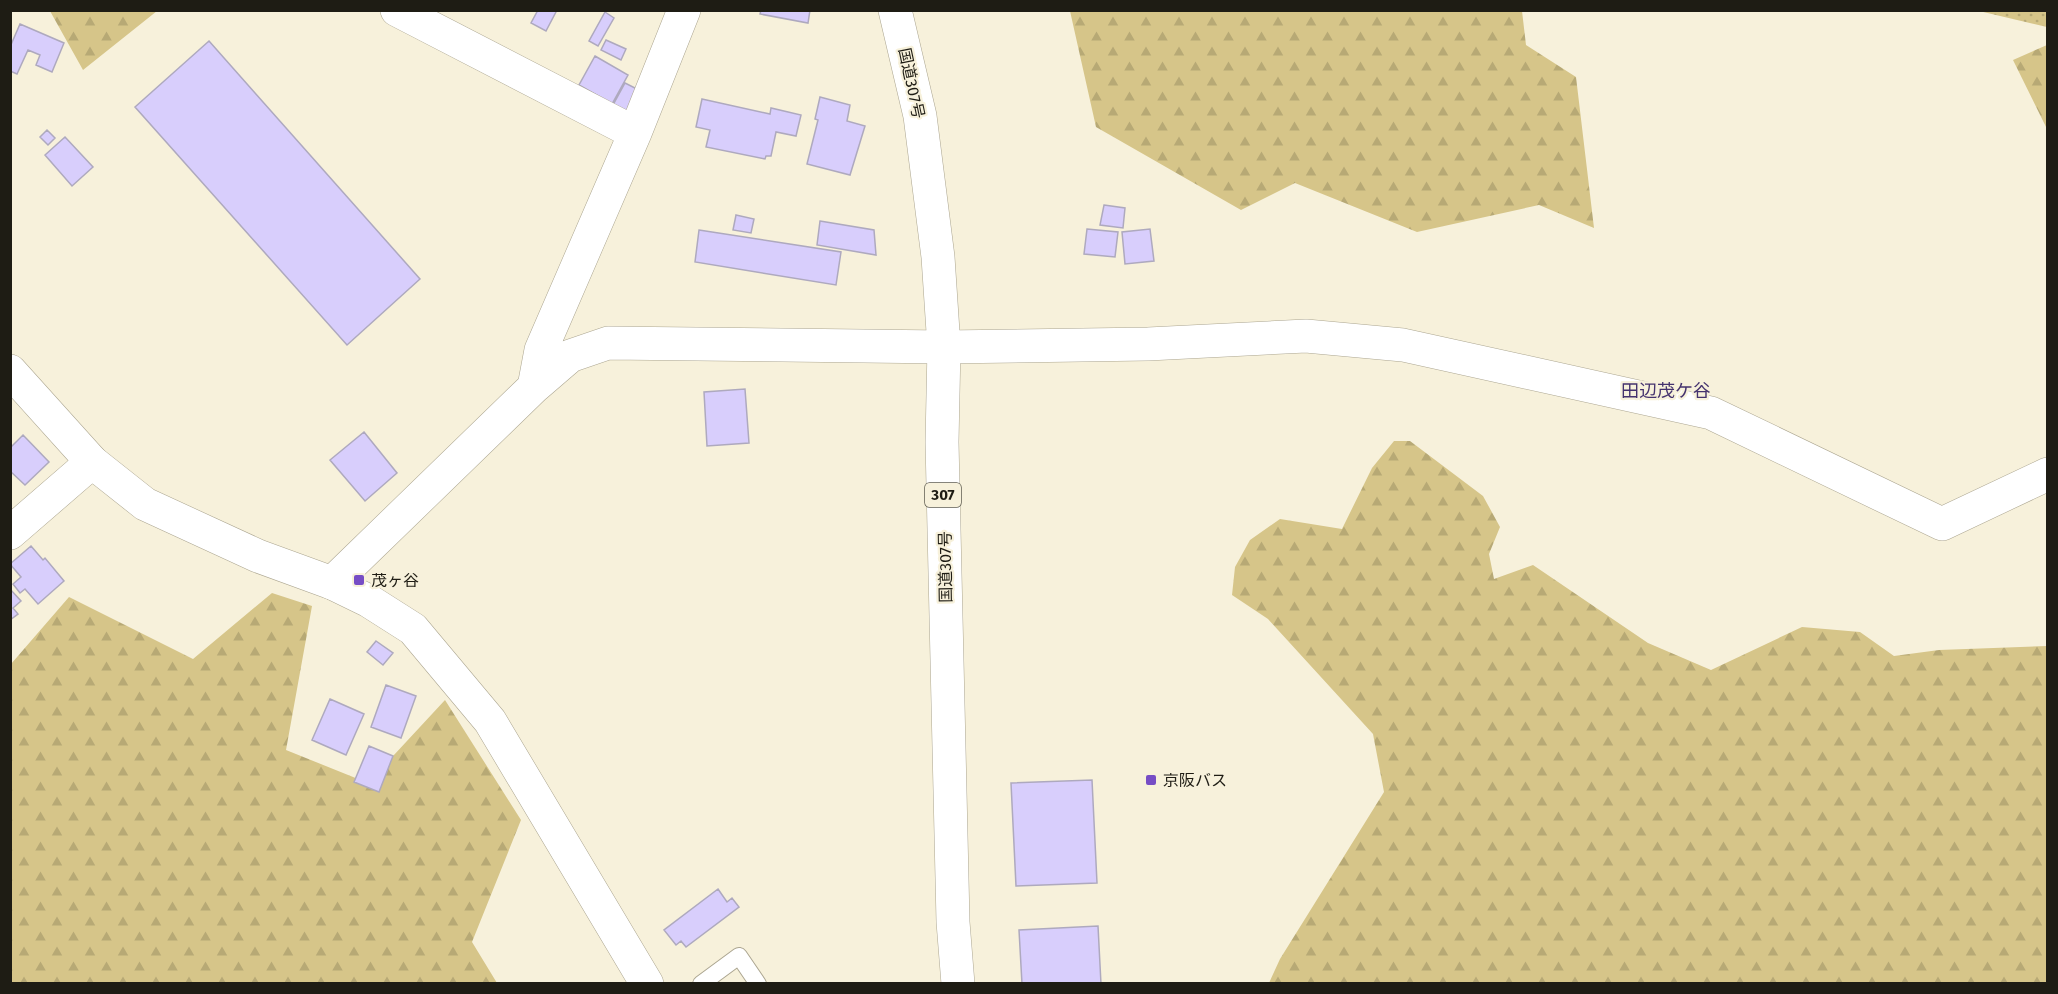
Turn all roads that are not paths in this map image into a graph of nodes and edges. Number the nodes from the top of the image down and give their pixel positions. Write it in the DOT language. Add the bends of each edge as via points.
graph roads {
  1 [pos="397,10"];
  2 [pos="684,10"];
  3 [pos="895,10"];
  4 [pos="635,133"];
  5 [pos="945,347"];
  6 [pos="10,371"];
  7 [pos="534,387"];
  8 [pos="92,462"];
  9 [pos="2048,474"];
  10 [pos="10,533"];
  11 [pos="332,583"];
  12 [pos="646,984"];
  13 [pos="701,984"];
  14 [pos="758,984"];
  15 [pos="958,984"];
  1 -- 4 [label="main road"];
  2 -- 4 [label="main road"];
  3 -- 5 [label="main road, 国道307号 / 307" via="920,116"];
  4 -- 7 [label="main road" via="541,350"];
  5 -- 7 [label="main road" via="608,343 570,356"];
  5 -- 9 [label="main road" via="1148,344 1306,336 1403,345 1711,413 1942,524"];
  5 -- 15 [label="main road, 国道307号 / 307" via="942,442 953,922"];
  6 -- 8 [label="main road"];
  7 -- 11 [label="main road"];
  8 -- 10 [label="main road"];
  8 -- 11 [label="main road" via="145,504 258,556"];
  11 -- 12 [label="main road" via="369,601 413,630 490,721"];
  13 -- 14 [label="lane" via="739,956"];
}
